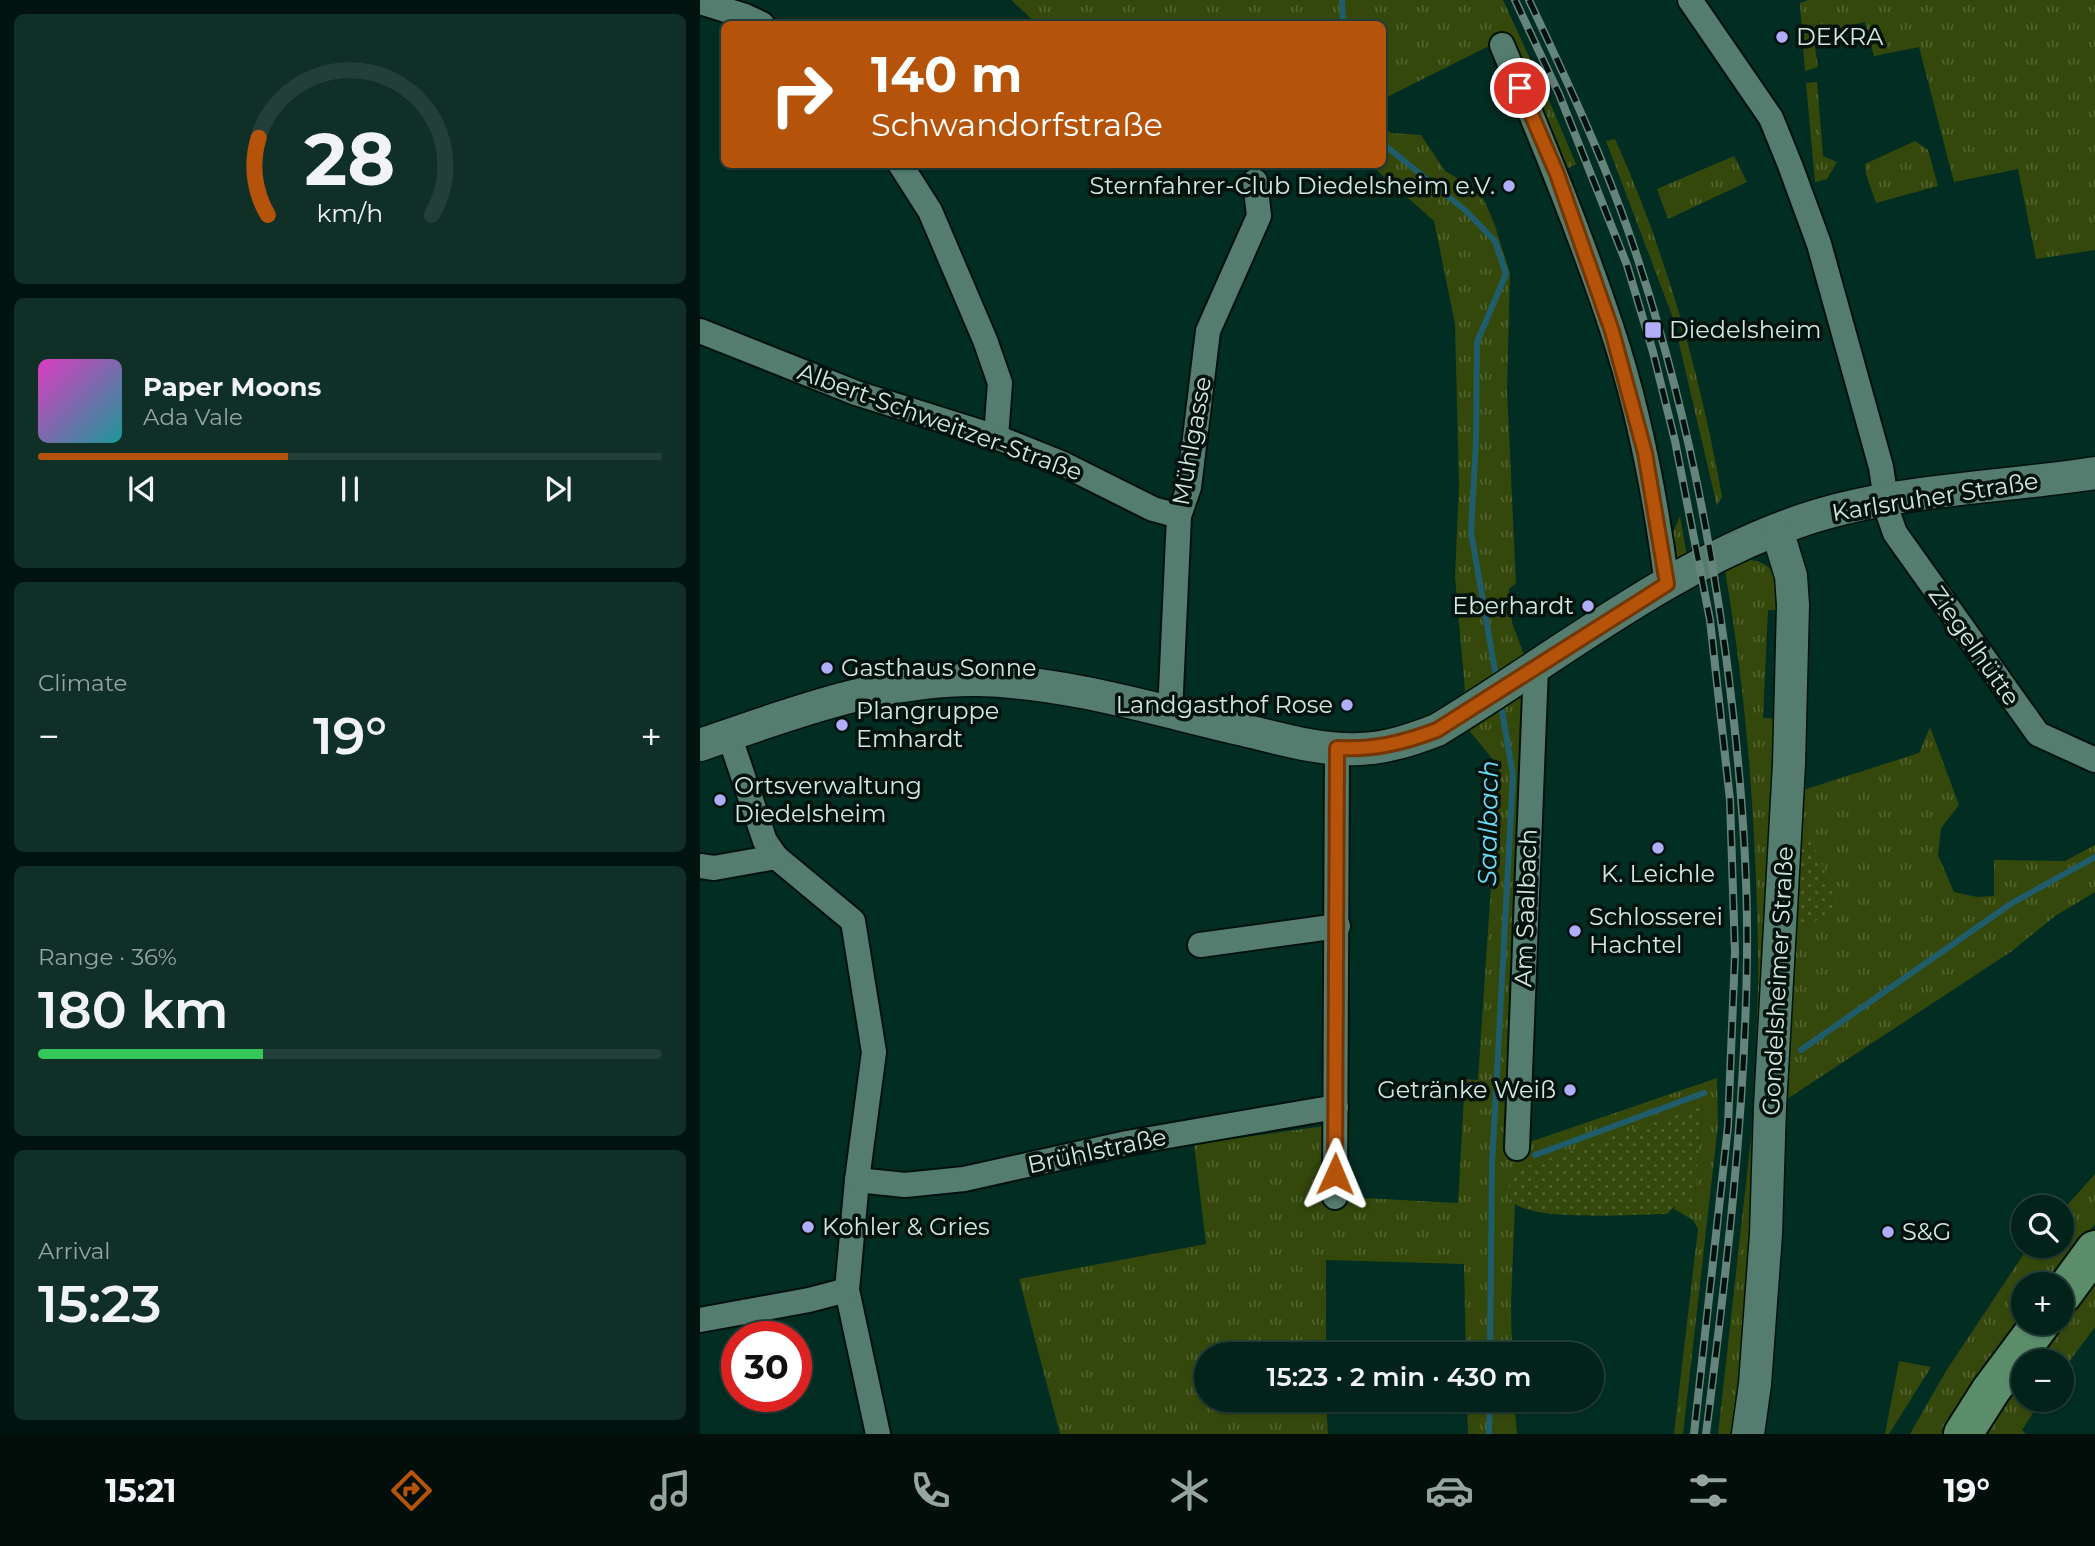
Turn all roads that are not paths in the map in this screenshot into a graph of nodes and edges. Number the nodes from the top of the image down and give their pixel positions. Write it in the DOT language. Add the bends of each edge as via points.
graph roads {
  1 [pos="1690,0"];
  2 [pos="700,2"];
  3 [pos="756,21"];
  4 [pos="1502,45"];
  5 [pos="903,168"];
  6 [pos="1255,181"];
  7 [pos="700,331"];
  8 [pos="996,437"];
  9 [pos="2095,473"];
  10 [pos="1885,500"];
  11 [pos="1179,516"];
  12 [pos="1777,530"];
  13 [pos="1667,584"];
  14 [pos="1524,675"];
  15 [pos="1170,713"];
  16 [pos="714,740"];
  17 [pos="1337,748"];
  18 [pos="2095,760"];
  19 [pos="776,858"];
  20 [pos="700,866"];
  21 [pos="1338,926"];
  22 [pos="1200,945"];
  23 [pos="1336,1107"];
  24 [pos="1517,1148"];
  25 [pos="857,1180"];
  26 [pos="1335,1197"];
  27 [pos="2095,1250"];
  28 [pos="2074,1279"];
  29 [pos="847,1290"];
  30 [pos="700,1320"];
  31 [pos="2032,1335"];
  32 [pos="878,1434"];
  33 [pos="1748,1434"];
  34 [pos="1963,1434"];
  1 -- 10 [label="street, Ziegelhütte" via="1771,118 1790,166 1819,244 1881,467"];
  2 -- 3 [label="street"];
  4 -- 13 [label="street" via="1557,174 1612,331 1645,453"];
  5 -- 8 [label="street" via="930,211 1000,383"];
  6 -- 11 [label="street, Mühlgasse" via="1259,216 1208,331 1189,487"];
  7 -- 8 [label="street, Albert-Schweitzer-Straße" via="856,393"];
  8 -- 11 [label="street, Albert-Schweitzer-Straße" via="1153,509"];
  9 -- 10 [label="street, Karlsruher Straße"];
  10 -- 12 [label="street, Karlsruher Straße"];
  10 -- 18 [label="street, Ziegelhütte" via="1895,533 2029,724 2038,734"];
  11 -- 15 [label="street, Mühlgasse"];
  12 -- 13 [label="street, Karlsruher Straße"];
  12 -- 33 [label="street, Gondelsheimer Straße" via="1791,576 1793,605 1789,764 1766,1234"];
  13 -- 14 [label="street, Karlsruher Straße"];
  14 -- 17 [label="street, Karlsruher Straße" via="1437,730 1395,745"];
  14 -- 24 [label="street, Am Saalbach"];
  15 -- 16 [label="street, Karlsruher Straße" via="1026,684 978,680 921,683 794,712"];
  15 -- 17 [label="street, Karlsruher Straße"];
  16 -- 19 [label="street"];
  17 -- 21 [label="street"];
  19 -- 20 [label="street"];
  19 -- 25 [label="street" via="853,921 874,1052"];
  21 -- 22 [label="street"];
  21 -- 23 [label="street"];
  23 -- 25 [label="street, Brühlstraße" via="1127,1143 964,1179 913,1185"];
  23 -- 26 [label="street"];
  25 -- 29 [label="street"];
  27 -- 28 [label="main road"];
  29 -- 30 [label="street"];
  29 -- 32 [label="street"];
  31 -- 34 [label="main road"];
}
